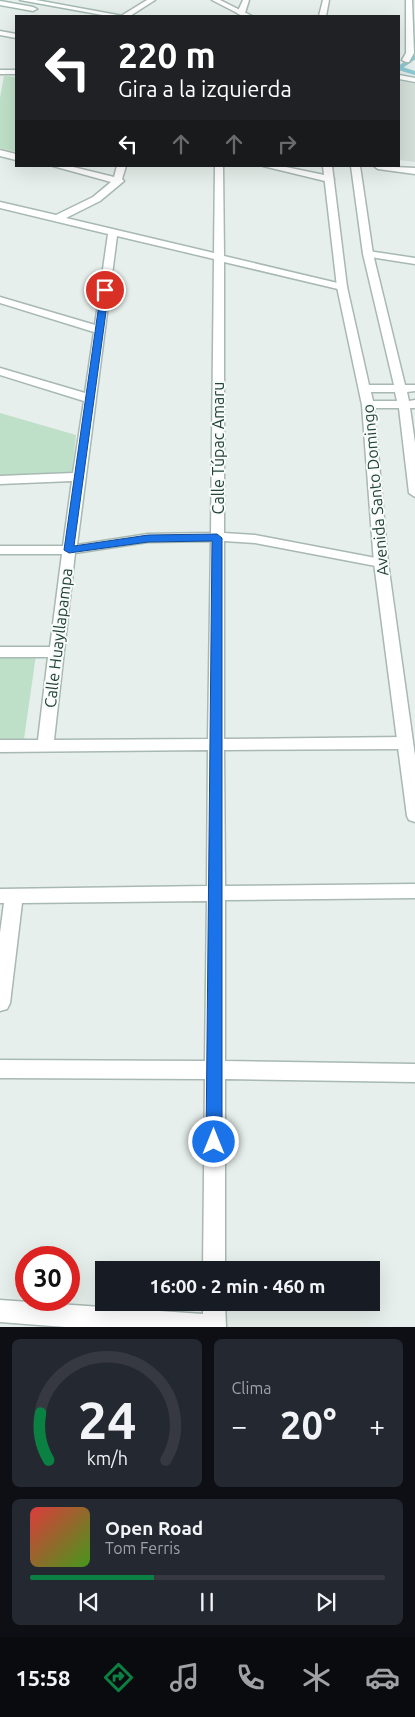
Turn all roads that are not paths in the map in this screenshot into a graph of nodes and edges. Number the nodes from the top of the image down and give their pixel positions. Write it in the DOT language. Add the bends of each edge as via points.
graph roads {
  1 [pos="23,0"];
  2 [pos="152,0"];
  3 [pos="215,0"];
  4 [pos="246,0"];
  5 [pos="326,0"];
  6 [pos="410,0"];
  7 [pos="0,3"];
  8 [pos="70,15"];
  9 [pos="113,15"];
  10 [pos="127,15"];
  11 [pos="245,15"];
  12 [pos="323,15"];
  13 [pos="2,35"];
  14 [pos="15,36"];
  15 [pos="402,60"];
  16 [pos="415,62"];
  17 [pos="0,72"];
  18 [pos="15,72"];
  19 [pos="415,74"];
  20 [pos="400,76"];
  21 [pos="400,76"];
  22 [pos="415,80"];
  23 [pos="0,153"];
  24 [pos="15,157"];
  25 [pos="61,167"];
  26 [pos="122,167"];
  27 [pos="219,167"];
  28 [pos="277,167"];
  29 [pos="355,167"];
  30 [pos="387,167"];
  31 [pos="415,170"];
  32 [pos="328,172"];
  33 [pos="119,181"];
  34 [pos="0,205"];
  35 [pos="56,219"];
  36 [pos="113,232"];
  37 [pos="368,254"];
  38 [pos="219,258"];
  39 [pos="415,261"];
  40 [pos="342,287"];
  41 [pos="0,300"];
  42 [pos="100,330"];
  43 [pos="0,371"];
  44 [pos="400,388"];
  45 [pos="415,388"];
  46 [pos="365,389"];
  47 [pos="91,399"];
  48 [pos="410,404"];
  49 [pos="368,405"];
  50 [pos="80,476"];
  51 [pos="0,480"];
  52 [pos="415,493"];
  53 [pos="217,538"];
  54 [pos="0,550"];
  55 [pos="69,550"];
  56 [pos="381,563"];
  57 [pos="0,652"];
  58 [pos="57,652"];
  59 [pos="404,743"];
  60 [pos="216,744"];
  61 [pos="0,746"];
  62 [pos="45,746"];
  63 [pos="415,816"];
  64 [pos="415,891"];
  65 [pos="216,892"];
  66 [pos="7,896"];
  67 [pos="0,1003"];
  68 [pos="0,1069"];
  69 [pos="215,1070"];
  70 [pos="415,1073"];
  71 [pos="214,1261"];
  72 [pos="0,1311"];
  73 [pos="214,1311"];
  74 [pos="214,1327"];
  1 -- 9 [label="street"];
  2 -- 10 [label="street"];
  3 -- 11 [label="street"];
  4 -- 11 [label="street"];
  5 -- 12 [label="street"];
  6 -- 15 [label="street" via="410,53"];
  7 -- 8 [label="street"];
  13 -- 14 [label="street"];
  15 -- 16 [label="street"];
  17 -- 18 [label="street"];
  19 -- 20 [label="street"];
  21 -- 22 [label="street"];
  23 -- 24 [label="street"];
  25 -- 33 [label="street"];
  26 -- 33 [label="street"];
  27 -- 38 [label="street, Calle Túpac Amaru"];
  28 -- 32 [label="street"];
  29 -- 37 [label="street"];
  30 -- 31 [label="street"];
  32 -- 40 [label="street, Avenida Santo Domingo"];
  33 -- 35 [label="street" via="105,194"];
  34 -- 35 [label="street"];
  35 -- 36 [label="street"];
  36 -- 38 [label="street"];
  36 -- 42 [label="street, Calle Huayllapampa"];
  37 -- 39 [label="street"];
  37 -- 44 [label="street"];
  38 -- 40 [label="street"];
  38 -- 53 [label="street, Calle Túpac Amaru"];
  40 -- 46 [label="street, Avenida Santo Domingo"];
  41 -- 42 [label="street"];
  42 -- 47 [label="street, Calle Huayllapampa"];
  43 -- 47 [label="street"];
  44 -- 45 [label="street"];
  44 -- 46 [label="street"];
  44 -- 48 [label="street"];
  46 -- 49 [label="street, Avenida Santo Domingo"];
  47 -- 50 [label="street, Calle Huayllapampa"];
  48 -- 49 [label="street"];
  48 -- 52 [label="street"];
  49 -- 56 [label="street, Avenida Santo Domingo"];
  50 -- 51 [label="street"];
  50 -- 55 [label="street, Calle Huayllapampa"];
  53 -- 55 [label="street" via="148,538"];
  53 -- 56 [label="street" via="255,539"];
  53 -- 60 [label="street, Calle Túpac Amaru"];
  54 -- 55 [label="street"];
  55 -- 58 [label="street, Calle Huayllapampa"];
  56 -- 59 [label="street, Avenida Santo Domingo"];
  57 -- 58 [label="street"];
  58 -- 62 [label="street, Calle Huayllapampa"];
  59 -- 60 [label="street"];
  59 -- 63 [label="street, Avenida Santo Domingo"];
  60 -- 62 [label="street"];
  60 -- 65 [label="street, Calle Túpac Amaru"];
  61 -- 62 [label="street"];
  64 -- 65 [label="street"];
  65 -- 66 [label="street"];
  65 -- 69 [label="street, Calle Túpac Amaru"];
  66 -- 67 [label="street"];
  68 -- 69 [label="street"];
  69 -- 70 [label="street"];
  69 -- 71 [label="street, Calle Túpac Amaru"];
  72 -- 74 [label="street"];
  73 -- 74 [label="street"];
}
